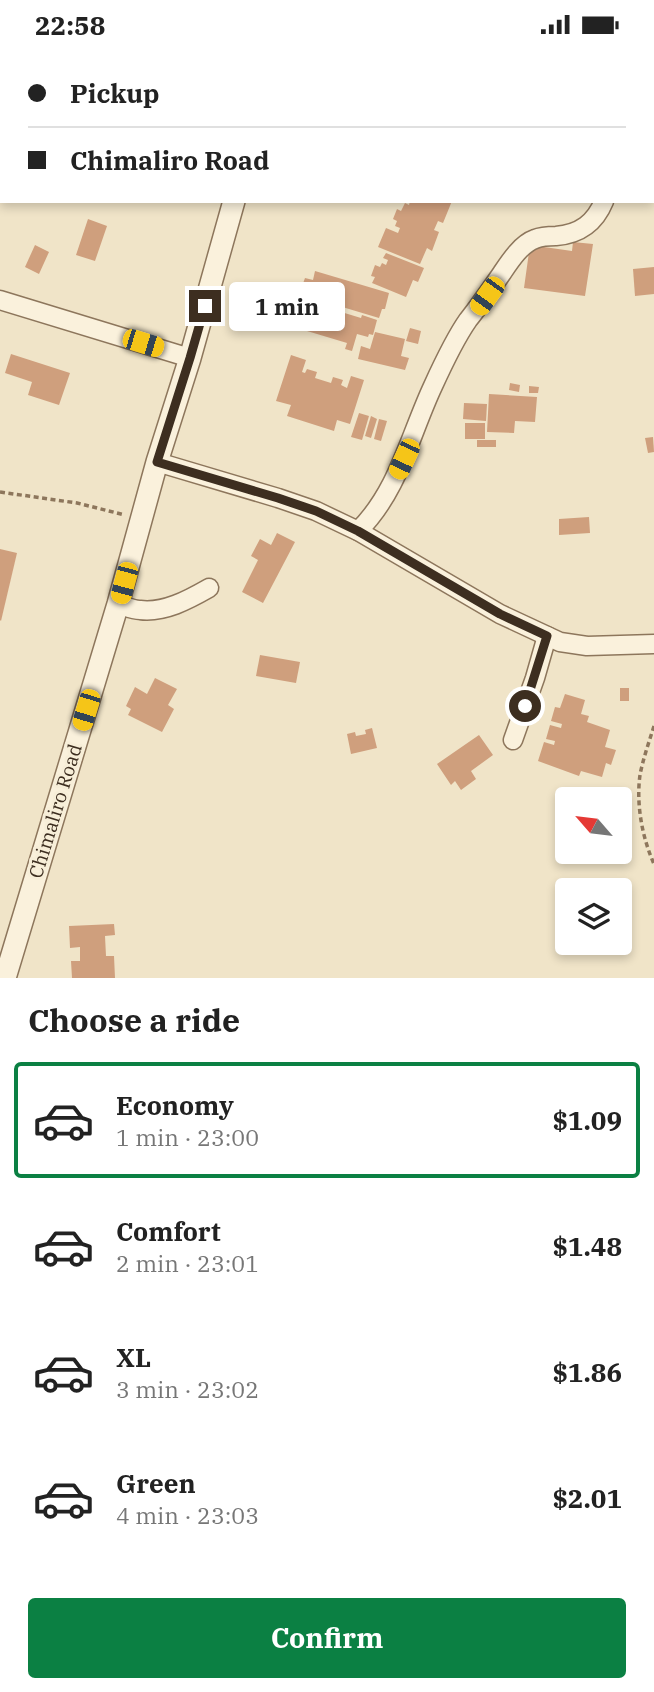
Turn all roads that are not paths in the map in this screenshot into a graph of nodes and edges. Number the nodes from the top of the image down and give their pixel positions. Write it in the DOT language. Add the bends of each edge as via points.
graph roads {
  1 [pos="233,203"];
  2 [pos="603,203"];
  3 [pos="0,300"];
  4 [pos="190,358"];
  5 [pos="157,462"];
  6 [pos="358,531"];
  7 [pos="209,588"];
  8 [pos="118,604"];
  9 [pos="547,636"];
  10 [pos="654,644"];
  11 [pos="513,740"];
  12 [pos="5,978"];
  1 -- 4 [label="street, Chimaliro Road"];
  2 -- 6 [label="street" via="587,227 537,237 503,271 455,343 391,486"];
  3 -- 4 [label="street"];
  4 -- 5 [label="street, Chimaliro Road"];
  5 -- 6 [label="street" via="316,511"];
  5 -- 8 [label="street, Chimaliro Road"];
  6 -- 9 [label="street" via="500,614"];
  7 -- 8 [label="street" via="156,610"];
  8 -- 12 [label="street, Chimaliro Road"];
  9 -- 10 [label="street" via="587,646"];
  9 -- 11 [label="street"];
}
